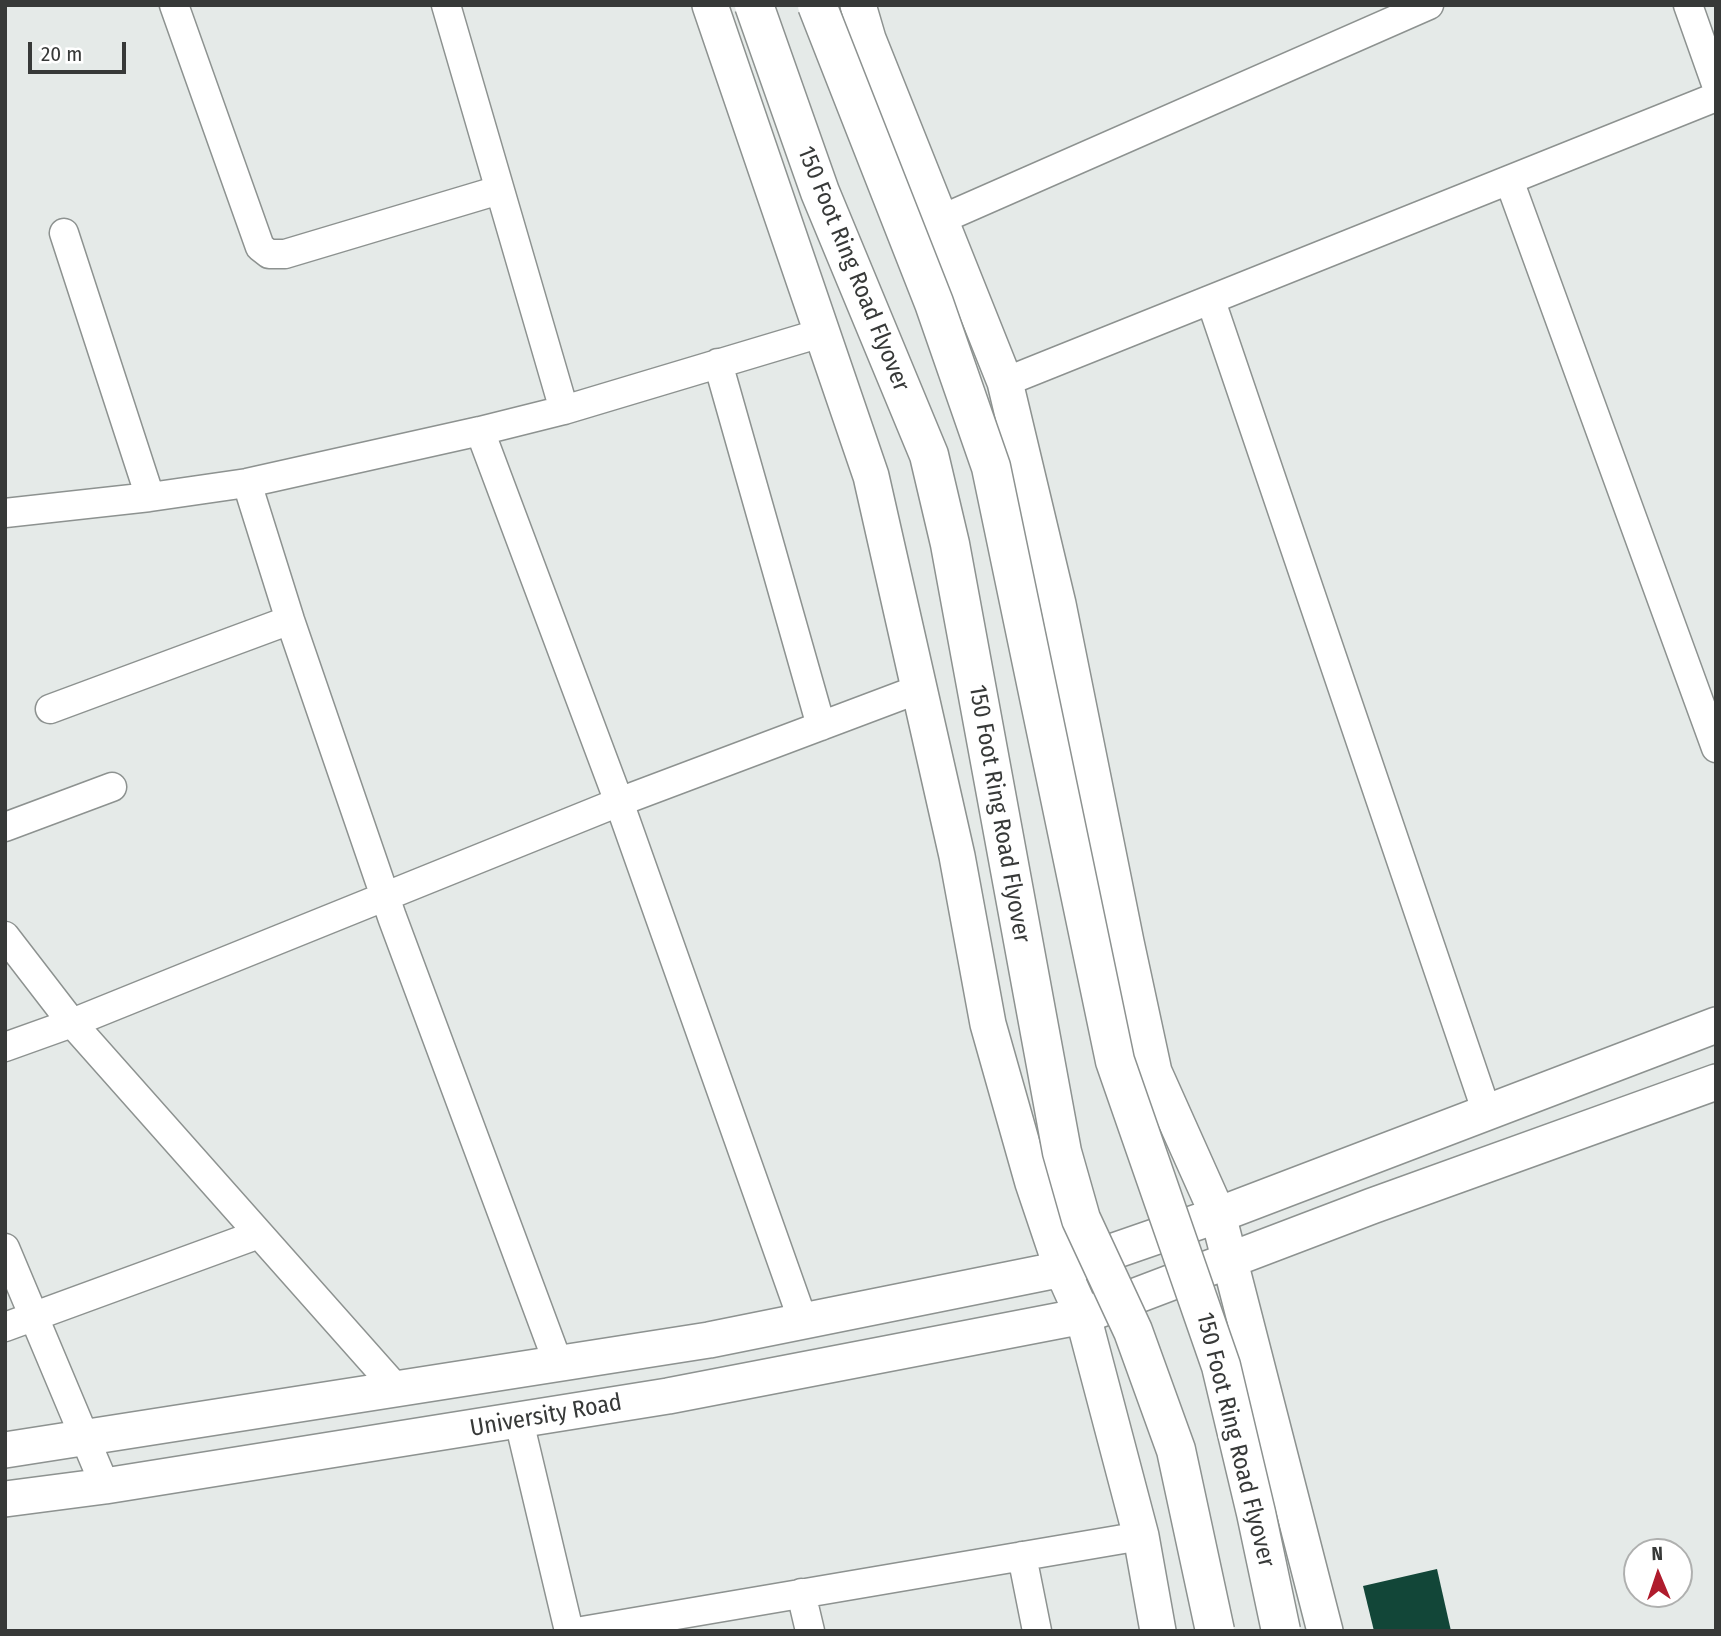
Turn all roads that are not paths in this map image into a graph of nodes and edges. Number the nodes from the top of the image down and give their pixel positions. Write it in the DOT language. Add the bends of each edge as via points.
graph roads {
  1 [pos="174,5"];
  2 [pos="446,5"];
  3 [pos="710,5"];
  4 [pos="754,5"];
  5 [pos="817,5"];
  6 [pos="858,5"];
  7 [pos="1429,5"];
  8 [pos="1688,5"];
  9 [pos="1716,84"];
  10 [pos="1716,97"];
  11 [pos="1509,180"];
  12 [pos="499,190"];
  13 [pos="942,219"];
  14 [pos="64,233"];
  15 [pos="1211,301"];
  16 [pos="821,332"];
  17 [pos="718,363"];
  18 [pos="1005,382"];
  19 [pos="564,410"];
  20 [pos="480,431"];
  21 [pos="247,482"];
  22 [pos="150,497"];
  23 [pos="5,513"];
  24 [pos="290,620"];
  25 [pos="919,689"];
  26 [pos="50,709"];
  27 [pos="821,726"];
  28 [pos="1716,748"];
  29 [pos="112,787"];
  30 [pos="619,802"];
  31 [pos="5,827"];
  32 [pos="385,895"];
  33 [pos="5,936"];
  34 [pos="72,1023"];
  35 [pos="1716,1025"];
  36 [pos="5,1047"];
  37 [pos="1716,1083"];
  38 [pos="1487,1113"];
  39 [pos="1219,1215"];
  40 [pos="259,1234"];
  41 [pos="5,1248"];
  42 [pos="1232,1261"];
  43 [pos="1062,1269"];
  44 [pos="34,1316"];
  45 [pos="1083,1316"];
  46 [pos="803,1321"];
  47 [pos="5,1327"];
  48 [pos="558,1363"];
  49 [pos="396,1388"];
  50 [pos="519,1421"];
  51 [pos="85,1437"];
  52 [pos="5,1450"];
  53 [pos="105,1486"];
  54 [pos="5,1499"];
  55 [pos="1141,1536"];
  56 [pos="1022,1556"];
  57 [pos="801,1592"];
  58 [pos="569,1631"];
  59 [pos="582,1631"];
  60 [pos="810,1631"];
  61 [pos="1037,1631"];
  62 [pos="1158,1631"];
  63 [pos="1215,1631"];
  64 [pos="1281,1631"];
  65 [pos="1325,1631"];
  1 -- 12 [label="street" via="260,247 269,254 285,254"];
  2 -- 12 [label="street"];
  3 -- 16 [label="street"];
  4 -- 63 [label="highway, 150 Foot Ring Road Flyover, bridge" via="820,192 929,455 950,544 1062,1152 1081,1219 1133,1331 1176,1450"];
  5 -- 64 [label="highway, 150 Foot Ring Road Flyover, bridge" via="934,303 991,467 1115,1061 1221,1366"];
  6 -- 13 [label="street"];
  7 -- 13 [label="street"];
  8 -- 9 [label="street"];
  10 -- 11 [label="street"];
  11 -- 15 [label="street"];
  11 -- 28 [label="street"];
  12 -- 19 [label="street"];
  13 -- 18 [label="street"];
  14 -- 22 [label="street"];
  15 -- 18 [label="street"];
  15 -- 38 [label="street"];
  16 -- 17 [label="street"];
  16 -- 25 [label="street" via="871,476"];
  17 -- 19 [label="street"];
  17 -- 27 [label="street"];
  18 -- 39 [label="street" via="1058,604 1154,1072"];
  19 -- 20 [label="street"];
  20 -- 21 [label="street"];
  20 -- 30 [label="street"];
  21 -- 22 [label="street"];
  21 -- 24 [label="street"];
  22 -- 23 [label="street"];
  24 -- 26 [label="street"];
  24 -- 32 [label="street"];
  25 -- 27 [label="street"];
  25 -- 43 [label="street" via="957,856 988,1024"];
  27 -- 30 [label="street"];
  29 -- 31 [label="street"];
  30 -- 32 [label="street"];
  30 -- 46 [label="street"];
  32 -- 34 [label="street"];
  32 -- 48 [label="street"];
  33 -- 34 [label="street"];
  34 -- 36 [label="street"];
  34 -- 40 [label="street"];
  35 -- 38 [label="street, University Road"];
  37 -- 42 [label="street, University Road"];
  38 -- 39 [label="street, University Road"];
  39 -- 42 [label="street"];
  39 -- 43 [label="street, University Road"];
  40 -- 44 [label="street"];
  40 -- 49 [label="street"];
  41 -- 44 [label="street"];
  42 -- 45 [label="street, University Road"];
  42 -- 65 [label="street"];
  43 -- 45 [label="street"];
  43 -- 46 [label="street, University Road"];
  44 -- 47 [label="street"];
  44 -- 51 [label="street"];
  45 -- 50 [label="street, University Road"];
  45 -- 55 [label="street"];
  46 -- 48 [label="street, University Road"];
  48 -- 49 [label="street, University Road"];
  49 -- 51 [label="street, University Road"];
  50 -- 53 [label="street, University Road"];
  50 -- 58 [label="street"];
  51 -- 52 [label="street, University Road"];
  51 -- 53 [label="street"];
  53 -- 54 [label="street, University Road"];
  55 -- 56 [label="street"];
  55 -- 62 [label="street"];
  56 -- 57 [label="street"];
  56 -- 61 [label="street"];
  57 -- 59 [label="street"];
  57 -- 60 [label="street"];
}
